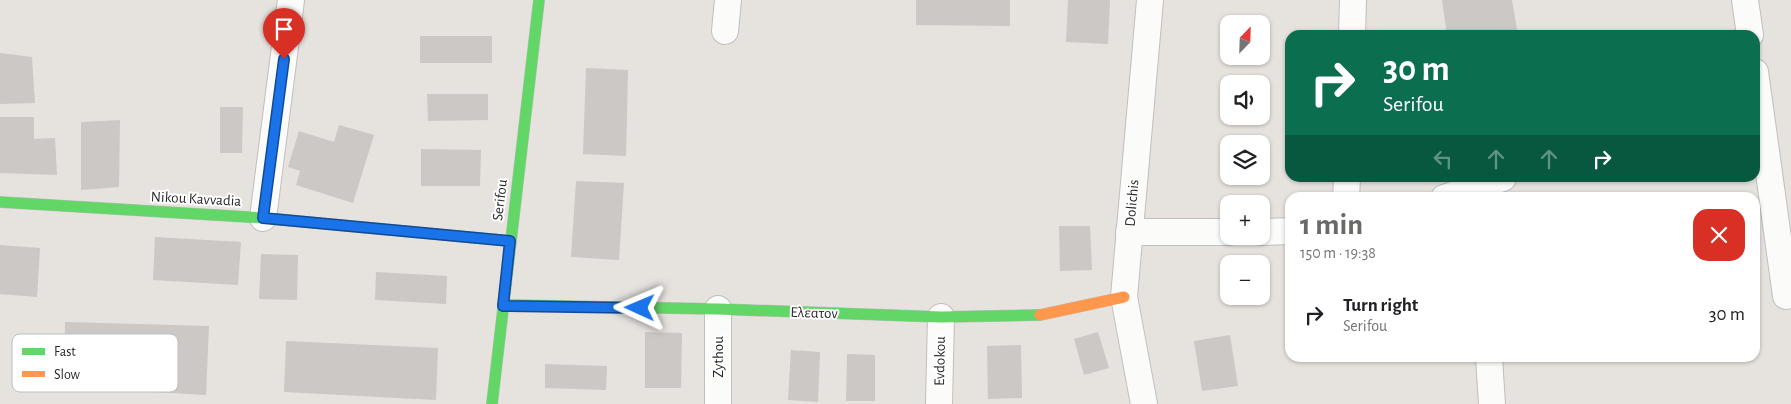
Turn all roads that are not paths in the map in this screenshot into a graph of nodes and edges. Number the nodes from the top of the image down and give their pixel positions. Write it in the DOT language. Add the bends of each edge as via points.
graph roads {
  1 [pos="291,0"];
  2 [pos="539,0"];
  3 [pos="728,0"];
  4 [pos="1150,0"];
  5 [pos="1353,0"];
  6 [pos="1745,0"];
  7 [pos="1352,30"];
  8 [pos="1749,30"];
  9 [pos="726,31"];
  10 [pos="1760,119"];
  11 [pos="1496,182"];
  12 [pos="1478,192"];
  13 [pos="0,202"];
  14 [pos="263,218"];
  15 [pos="1130,232"];
  16 [pos="1220,232"];
  17 [pos="1270,232"];
  18 [pos="1285,232"];
  19 [pos="510,241"];
  20 [pos="1786,296"];
  21 [pos="1124,297"];
  22 [pos="503,306"];
  23 [pos="718,309"];
  24 [pos="941,317"];
  25 [pos="1489,362"];
  26 [pos="492,404"];
  27 [pos="718,404"];
  28 [pos="939,404"];
  29 [pos="1144,404"];
  30 [pos="1492,404"];
  1 -- 14 [label="street"];
  2 -- 19 [label="street, Serifou"];
  3 -- 9 [label="street"];
  4 -- 15 [label="street, Dolichis"];
  5 -- 7 [label="street"];
  6 -- 8 [label="street"];
  10 -- 20 [label="street"];
  11 -- 12 [label="street"];
  13 -- 14 [label="street, Nikou Kavvadia"];
  14 -- 19 [label="street, Nikou Kavvadia"];
  15 -- 16 [label="street"];
  15 -- 21 [label="street, Dolichis"];
  17 -- 18 [label="street"];
  19 -- 22 [label="street, Serifou"];
  21 -- 24 [label="street, Ελεατον" via="1032,317"];
  21 -- 29 [label="street, Dolichis"];
  22 -- 23 [label="street, Ελεατον"];
  22 -- 26 [label="street, Serifou"];
  23 -- 24 [label="street, Ελεατον"];
  23 -- 27 [label="street, Zythou"];
  24 -- 28 [label="street, Evdokou"];
  25 -- 30 [label="street"];
}
